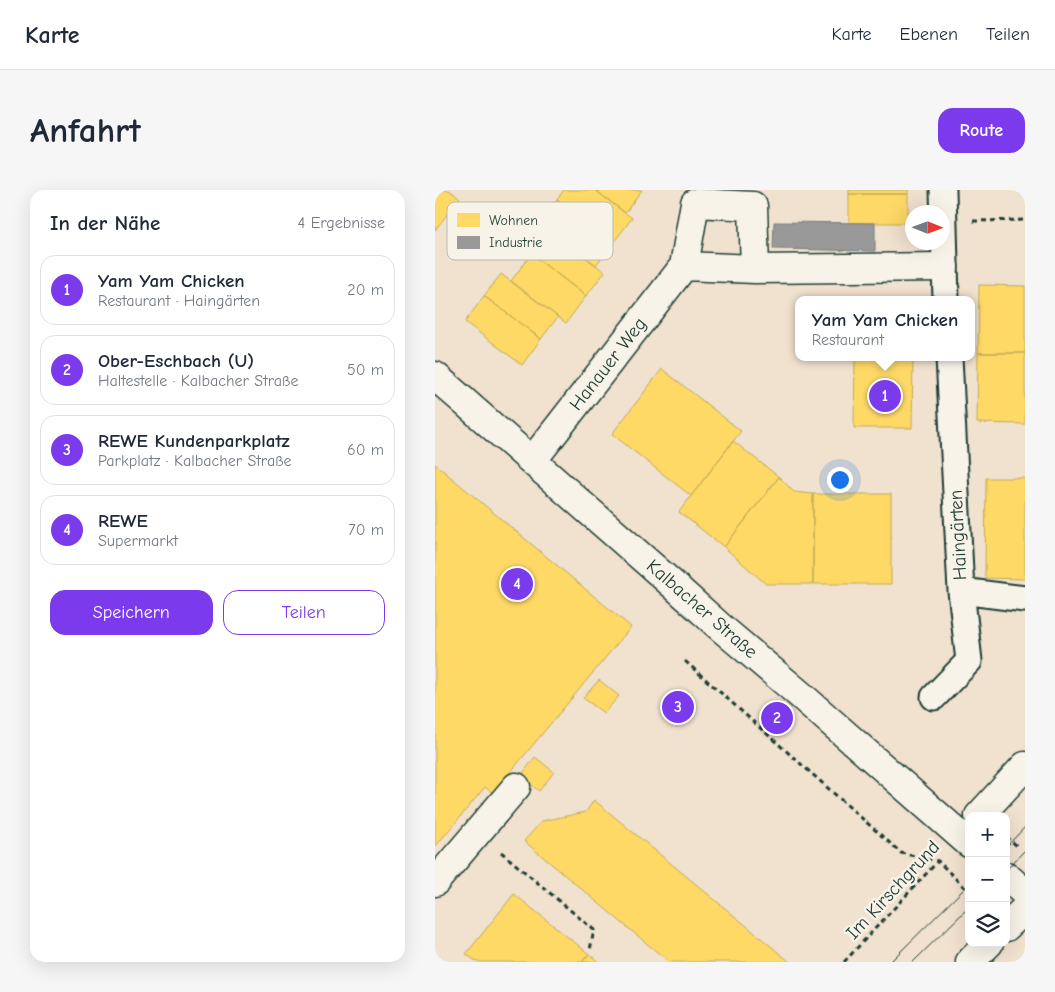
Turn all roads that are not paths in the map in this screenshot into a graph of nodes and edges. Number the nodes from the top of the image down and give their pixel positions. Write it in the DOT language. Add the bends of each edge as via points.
graph roads {
  1 [pos="943,190"];
  2 [pos="684,266"];
  3 [pos="944,267"];
  4 [pos="755,269"];
  5 [pos="946,296"];
  6 [pos="949,361"];
  7 [pos="435,376"];
  8 [pos="532,461"];
  9 [pos="961,591"];
  10 [pos="1025,599"];
  11 [pos="934,697"];
  12 [pos="1025,766"];
  13 [pos="516,787"];
  14 [pos="983,812"];
  15 [pos="965,834"];
  16 [pos="1010,880"];
  17 [pos="435,882"];
  18 [pos="1025,894"];
  19 [pos="1025,909"];
  20 [pos="1010,923"];
  21 [pos="985,947"];
  22 [pos="970,962"];
  1 -- 3 [label="street"];
  2 -- 4 [label="street"];
  2 -- 4 [label="street, Hanauer Weg" via="695,203 753,206"];
  2 -- 8 [label="street, Hanauer Weg"];
  3 -- 4 [label="street"];
  3 -- 5 [label="street"];
  6 -- 9 [label="street, Haingärten"];
  7 -- 8 [label="street, Kalbacher Straße"];
  8 -- 15 [label="street, Kalbacher Straße" via="719,626"];
  9 -- 10 [label="street"];
  9 -- 11 [label="street, Haingärten" via="969,661"];
  12 -- 14 [label="street"];
  13 -- 17 [label="street"];
  16 -- 18 [label="street"];
  19 -- 20 [label="street"];
  21 -- 22 [label="street"];
}
